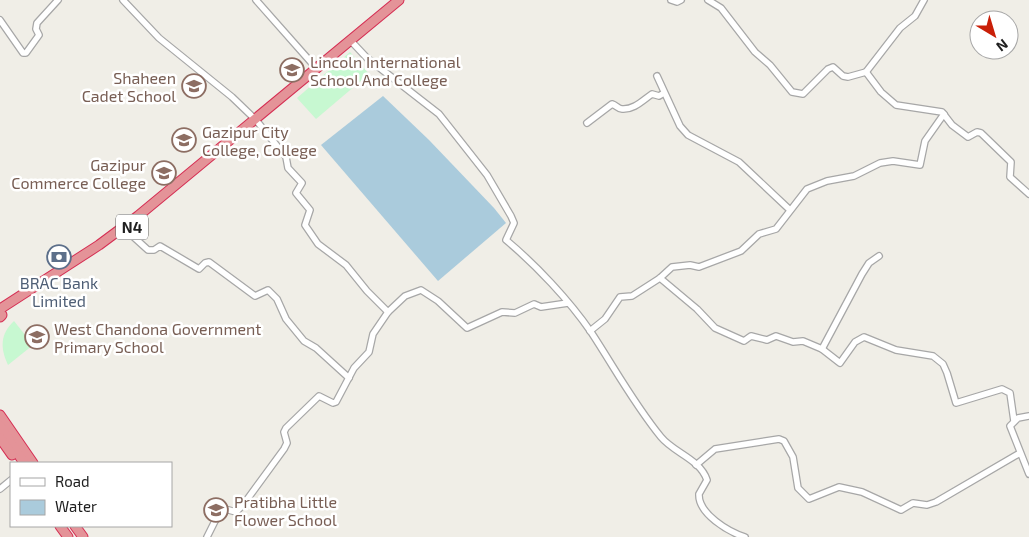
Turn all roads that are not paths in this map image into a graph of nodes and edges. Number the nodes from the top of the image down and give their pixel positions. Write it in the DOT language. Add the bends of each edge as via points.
graph roads {
  1 [pos="58,0"];
  2 [pos="123,0"];
  3 [pos="256,0"];
  4 [pos="398,0"];
  5 [pos="671,0"];
  6 [pos="681,0"];
  7 [pos="708,0"];
  8 [pos="924,0"];
  9 [pos="0,20"];
  10 [pos="351,41"];
  11 [pos="317,69"];
  12 [pos="866,72"];
  13 [pos="657,76"];
  14 [pos="664,93"];
  15 [pos="944,114"];
  16 [pos="254,121"];
  17 [pos="587,123"];
  18 [pos="1029,194"];
  19 [pos="790,210"];
  20 [pos="127,231"];
  21 [pos="879,256"];
  22 [pos="660,278"];
  23 [pos="568,303"];
  24 [pos="388,312"];
  25 [pos="0,314"];
  26 [pos="590,331"];
  27 [pos="822,348"];
  28 [pos="349,378"];
  29 [pos="0,415"];
  30 [pos="1029,416"];
  31 [pos="1014,421"];
  32 [pos="0,426"];
  33 [pos="0,438"];
  34 [pos="1020,453"];
  35 [pos="17,462"];
  36 [pos="23,462"];
  37 [pos="32,462"];
  38 [pos="696,465"];
  39 [pos="1029,474"];
  40 [pos="10,481"];
  41 [pos="0,489"];
  42 [pos="207,537"];
  43 [pos="745,537"];
  1 -- 9 [label="street" via="37,23 38,35 25,53"];
  2 -- 16 [label="street" via="159,38 232,97"];
  3 -- 11 [label="street"];
  4 -- 10 [label="highway, N4"];
  5 -- 6 [label="street"];
  7 -- 12 [label="street" via="721,8 792,92 806,93 832,67 848,77"];
  8 -- 12 [label="street" via="915,16 900,28"];
  10 -- 11 [label="highway, N4"];
  10 -- 23 [label="street" via="367,58 439,114 487,175 511,216 514,223 506,240"];
  11 -- 16 [label="highway, N4"];
  12 -- 15 [label="street" via="896,105 938,110"];
  13 -- 14 [label="street"];
  14 -- 17 [label="street" via="659,96 652,94 629,108 622,109 612,104"];
  14 -- 19 [label="street" via="688,135 739,162"];
  15 -- 18 [label="street" via="952,125 968,136 981,133 1011,162 1010,177"];
  15 -- 19 [label="street" via="926,141 920,165 893,161 880,163 854,176 827,181 805,190"];
  16 -- 20 [label="highway, N4" via="247,131"];
  16 -- 24 [label="street" via="286,157 288,168 302,183 296,193 310,210 304,225 318,244 346,266"];
  16 -- 25 [label="highway, N4" via="138,216"];
  19 -- 22 [label="street" via="776,229 759,234 741,251 699,267 672,266"];
  20 -- 25 [label="highway, N4"];
  20 -- 28 [label="street" via="148,250 160,246 199,269 209,262 255,296 268,290 304,341"];
  21 -- 27 [label="street" via="862,274"];
  22 -- 26 [label="street" via="632,296 620,297 604,319"];
  22 -- 27 [label="street" via="715,328 742,340 753,336 767,340 776,336"];
  23 -- 24 [label="street" via="541,307 534,304 515,313 502,312 467,328 421,290 405,296"];
  23 -- 26 [label="street"];
  24 -- 28 [label="street" via="373,334 369,352"];
  26 -- 38 [label="street" via="661,437"];
  27 -- 31 [label="street" via="840,363 854,342 864,337 896,350 933,356 947,373 956,403 1008,390"];
  28 -- 42 [label="street" via="336,402 319,396 286,428 284,449 243,505 236,512 225,509"];
  29 -- 37 [label="highway"];
  30 -- 31 [label="street"];
  31 -- 34 [label="street" via="1010,430"];
  32 -- 36 [label="highway"];
  33 -- 35 [label="highway"];
  34 -- 38 [label="street" via="936,502 927,505 913,502 901,510 862,492 839,488 810,499 798,488 793,457 780,439 715,450"];
  34 -- 39 [label="street"];
  38 -- 43 [label="street" via="707,480 698,494 703,508 735,534"];
  40 -- 41 [label="street"];
}
